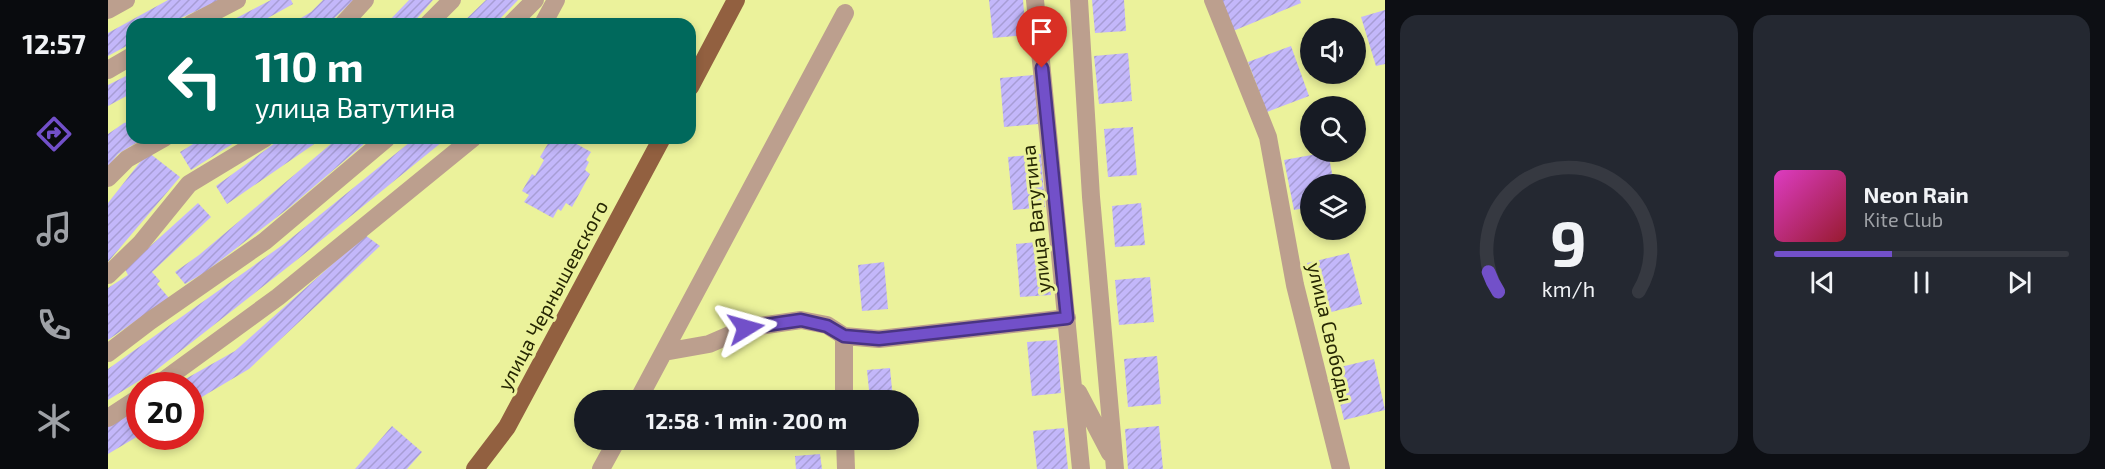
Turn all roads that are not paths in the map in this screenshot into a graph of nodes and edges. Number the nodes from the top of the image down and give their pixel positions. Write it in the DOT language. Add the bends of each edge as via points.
graph roads {
  1 [pos="126,0"];
  2 [pos="237,0"];
  3 [pos="365,0"];
  4 [pos="452,0"];
  5 [pos="535,0"];
  6 [pos="556,0"];
  7 [pos="736,0"];
  8 [pos="1035,0"];
  9 [pos="1079,0"];
  10 [pos="1212,0"];
  11 [pos="108,10"];
  12 [pos="845,13"];
  13 [pos="202,18"];
  14 [pos="348,18"];
  15 [pos="434,18"];
  16 [pos="517,18"];
  17 [pos="546,18"];
  18 [pos="126,60"];
  19 [pos="108,70"];
  20 [pos="696,76"];
  21 [pos="153,144"];
  22 [pos="255,144"];
  23 [pos="380,144"];
  24 [pos="465,144"];
  25 [pos="659,144"];
  26 [pos="108,178"];
  27 [pos="108,274"];
  28 [pos="1067,318"];
  29 [pos="844,336"];
  30 [pos="664,352"];
  31 [pos="108,353"];
  32 [pos="175,372"];
  33 [pos="1074,385"];
  34 [pos="643,390"];
  35 [pos="844,390"];
  36 [pos="126,406"];
  37 [pos="108,418"];
  38 [pos="611,450"];
  39 [pos="845,450"];
  40 [pos="1115,465"];
  41 [pos="475,469"];
  42 [pos="600,469"];
  43 [pos="846,469"];
  44 [pos="1081,469"];
  45 [pos="1341,469"];
  1 -- 11 [label="street"];
  2 -- 13 [label="street"];
  3 -- 14 [label="street"];
  4 -- 15 [label="street"];
  5 -- 16 [label="street"];
  6 -- 17 [label="street"];
  7 -- 20 [label="main road"];
  8 -- 28 [label="street, улица Ватутина"];
  9 -- 40 [label="street" via="1091,197"];
  10 -- 45 [label="street, улица Свободы" via="1268,137 1295,285"];
  12 -- 30 [label="street"];
  18 -- 19 [label="street"];
  21 -- 26 [label="street" via="127,159"];
  22 -- 27 [label="street" via="189,184 141,243"];
  23 -- 31 [label="street" via="265,241"];
  24 -- 32 [label="street" via="278,297"];
  25 -- 41 [label="main road, улица Чернышевского" via="507,427"];
  28 -- 29 [label="street" via="879,339"];
  28 -- 33 [label="street, улица Ватутина"];
  29 -- 30 [label="street" via="827,326 801,320 746,328 709,344"];
  29 -- 35 [label="street"];
  30 -- 34 [label="street"];
  33 -- 40 [label="street"];
  33 -- 44 [label="street, улица Ватутина"];
  36 -- 37 [label="street"];
  38 -- 42 [label="street"];
  39 -- 43 [label="street"];
}
